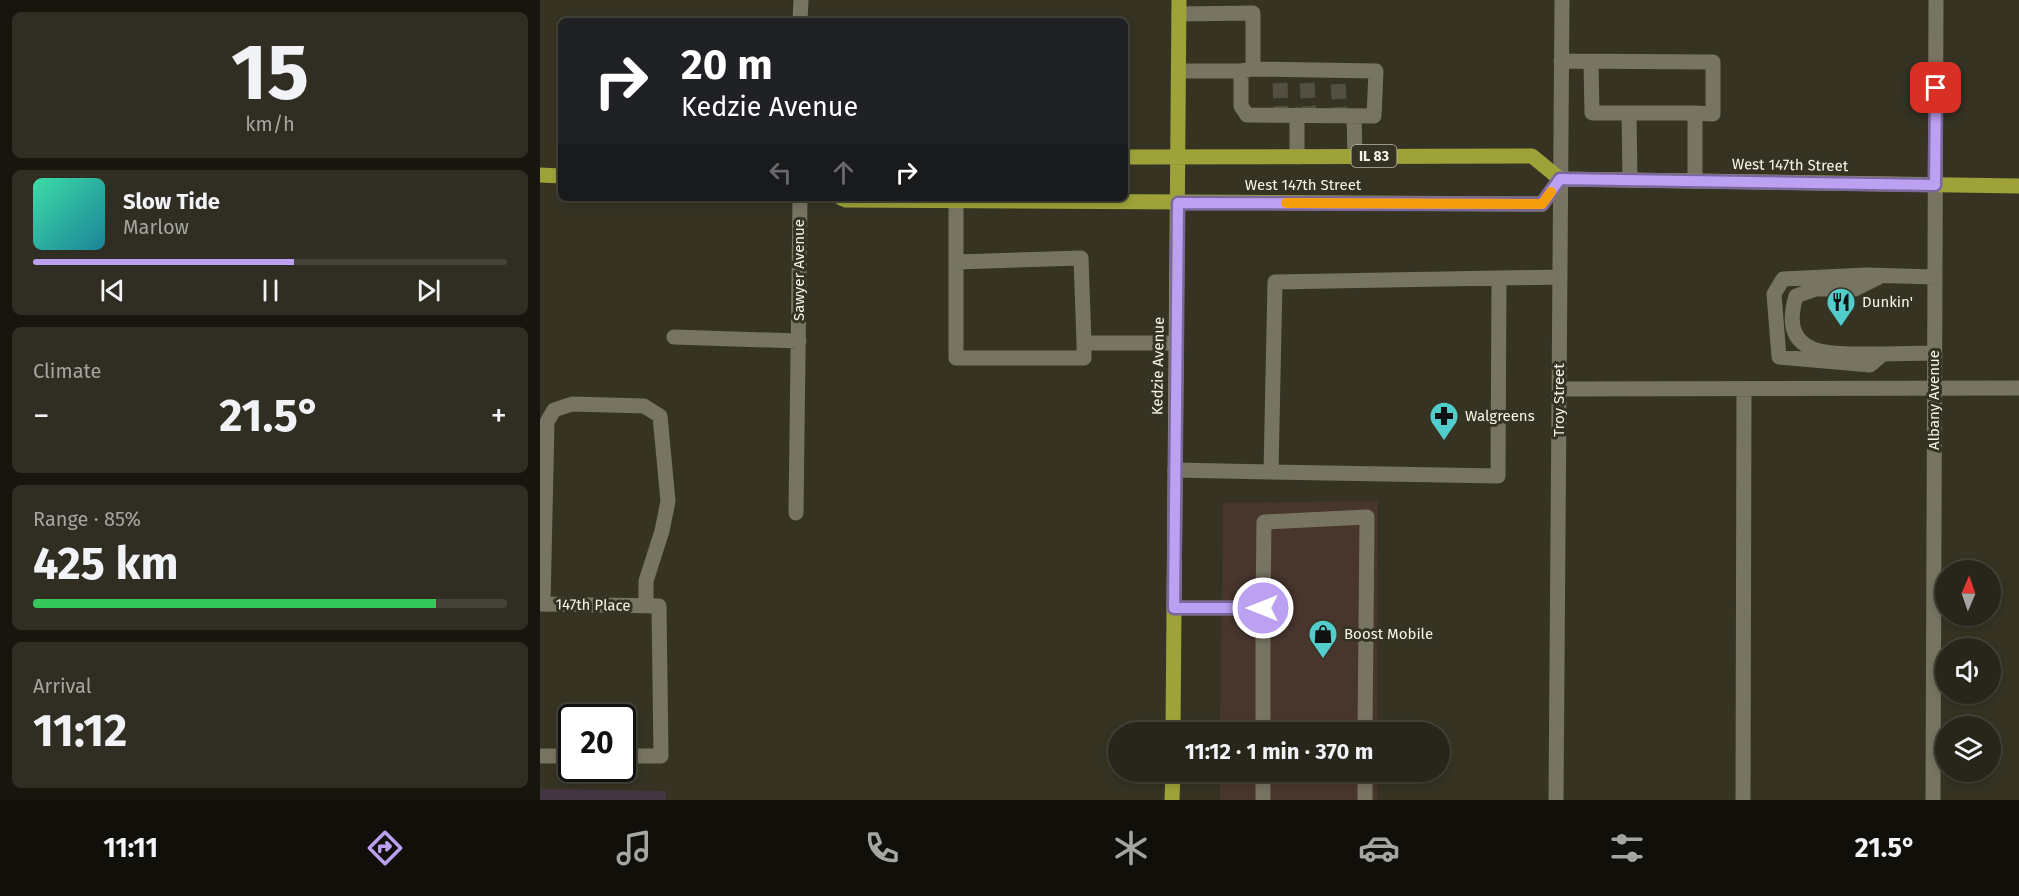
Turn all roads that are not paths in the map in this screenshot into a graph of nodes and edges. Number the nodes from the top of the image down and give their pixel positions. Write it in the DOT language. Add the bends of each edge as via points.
graph roads {
  1 [pos="801,0"];
  2 [pos="1562,0"];
  3 [pos="1936,0"];
  4 [pos="1179,7"];
  5 [pos="801,18"];
  6 [pos="1561,61"];
  7 [pos="1591,62"];
  8 [pos="1247,70"];
  9 [pos="1179,71"];
  10 [pos="1629,113"];
  11 [pos="1695,113"];
  12 [pos="1296,114"];
  13 [pos="1345,114"];
  14 [pos="1355,156"];
  15 [pos="1128,157"];
  16 [pos="1179,157"];
  17 [pos="1297,157"];
  18 [pos="540,176"];
  19 [pos="558,176"];
  20 [pos="1560,179"];
  21 [pos="1630,180"];
  22 [pos="1695,181"];
  23 [pos="1935,185"];
  24 [pos="2019,186"];
  25 [pos="800,201"];
  26 [pos="956,201"];
  27 [pos="1178,203"];
  28 [pos="956,262"];
  29 [pos="1882,276"];
  30 [pos="1560,277"];
  31 [pos="1935,277"];
  32 [pos="1500,278"];
  33 [pos="674,337"];
  34 [pos="799,341"];
  35 [pos="1084,343"];
  36 [pos="1176,343"];
  37 [pos="1934,353"];
  38 [pos="1883,354"];
  39 [pos="1934,388"];
  40 [pos="2019,388"];
  41 [pos="1559,389"];
  42 [pos="1744,389"];
  43 [pos="1175,470"];
  44 [pos="1271,472"];
  45 [pos="796,513"];
  46 [pos="542,604"];
  47 [pos="646,606"];
  48 [pos="1174,608"];
  49 [pos="1263,608"];
  50 [pos="1173,722"];
  51 [pos="1263,722"];
  52 [pos="1365,722"];
  53 [pos="540,756"];
  54 [pos="558,756"];
  55 [pos="636,756"];
  56 [pos="1173,782"];
  57 [pos="1263,782"];
  58 [pos="1365,782"];
  59 [pos="1172,800"];
  60 [pos="1263,800"];
  61 [pos="1365,800"];
  62 [pos="1556,800"];
  63 [pos="1743,800"];
  64 [pos="1933,800"];
  1 -- 5 [label="street"];
  2 -- 6 [label="street, Troy Street"];
  3 -- 23 [label="street, Albany Avenue"];
  4 -- 8 [label="street" via="1253,13"];
  4 -- 9 [label="main road, Kedzie Avenue"];
  6 -- 7 [label="street"];
  6 -- 20 [label="street, Troy Street"];
  7 -- 10 [label="street" via="1592,114"];
  7 -- 11 [label="street" via="1713,62 1713,114"];
  8 -- 9 [label="street"];
  8 -- 12 [label="street" via="1241,106 1247,115"];
  8 -- 13 [label="street" via="1280,76 1338,77 1376,71 1374,116"];
  9 -- 16 [label="main road, Kedzie Avenue"];
  10 -- 11 [label="street"];
  10 -- 21 [label="street"];
  11 -- 22 [label="street"];
  12 -- 13 [label="street"];
  12 -- 17 [label="street"];
  13 -- 14 [label="street"];
  14 -- 17 [label="main road, West 147th Street / IL 83"];
  14 -- 20 [label="main road, West 147th Street / IL 83" via="1532,156"];
  15 -- 16 [label="main road, IL 83"];
  16 -- 17 [label="main road, West 147th Street / IL 83"];
  16 -- 27 [label="main road, Kedzie Avenue"];
  18 -- 19 [label="main road"];
  20 -- 21 [label="main road, West 147th Street"];
  20 -- 27 [label="main road, West 147th Street" via="1542,204"];
  20 -- 30 [label="street, Troy Street"];
  21 -- 22 [label="main road, West 147th Street"];
  22 -- 23 [label="main road, West 147th Street"];
  23 -- 24 [label="main road, West 147th Street"];
  23 -- 31 [label="street, Albany Avenue"];
  25 -- 34 [label="street, Sawyer Avenue"];
  26 -- 27 [label="main road"];
  26 -- 28 [label="street"];
  27 -- 36 [label="main road, Kedzie Avenue"];
  28 -- 35 [label="street" via="1081,258"];
  28 -- 35 [label="street" via="956,358 1084,358"];
  29 -- 31 [label="street"];
  29 -- 38 [label="street" via="1855,289 1816,289 1796,296 1791,312 1792,329 1802,343 1827,354"];
  29 -- 38 [label="street" via="1783,279 1774,294 1779,357 1870,365"];
  30 -- 32 [label="street"];
  30 -- 41 [label="street, Troy Street"];
  31 -- 37 [label="street, Albany Avenue"];
  32 -- 44 [label="street" via="1275,282"];
  32 -- 44 [label="street" via="1498,476"];
  33 -- 34 [label="street"];
  34 -- 45 [label="street, Sawyer Avenue"];
  35 -- 36 [label="street"];
  36 -- 43 [label="main road, Kedzie Avenue"];
  37 -- 38 [label="street"];
  37 -- 39 [label="street, Albany Avenue"];
  39 -- 40 [label="street"];
  39 -- 42 [label="street"];
  39 -- 64 [label="street, Albany Avenue"];
  41 -- 42 [label="street"];
  41 -- 62 [label="street, Troy Street"];
  42 -- 63 [label="street"];
  43 -- 44 [label="street"];
  43 -- 48 [label="main road, Kedzie Avenue"];
  46 -- 47 [label="street, 147th Place"];
  46 -- 47 [label="street" via="548,422 554,410 582,404 645,406 660,416 668,501 646,581"];
  47 -- 55 [label="street" via="659,606 661,756"];
  48 -- 49 [label="street"];
  48 -- 50 [label="main road, Kedzie Avenue"];
  49 -- 51 [label="street"];
  49 -- 52 [label="street" via="1264,522 1367,517"];
  53 -- 54 [label="street"];
  56 -- 59 [label="main road"];
  57 -- 60 [label="street"];
  58 -- 61 [label="street"];
}
